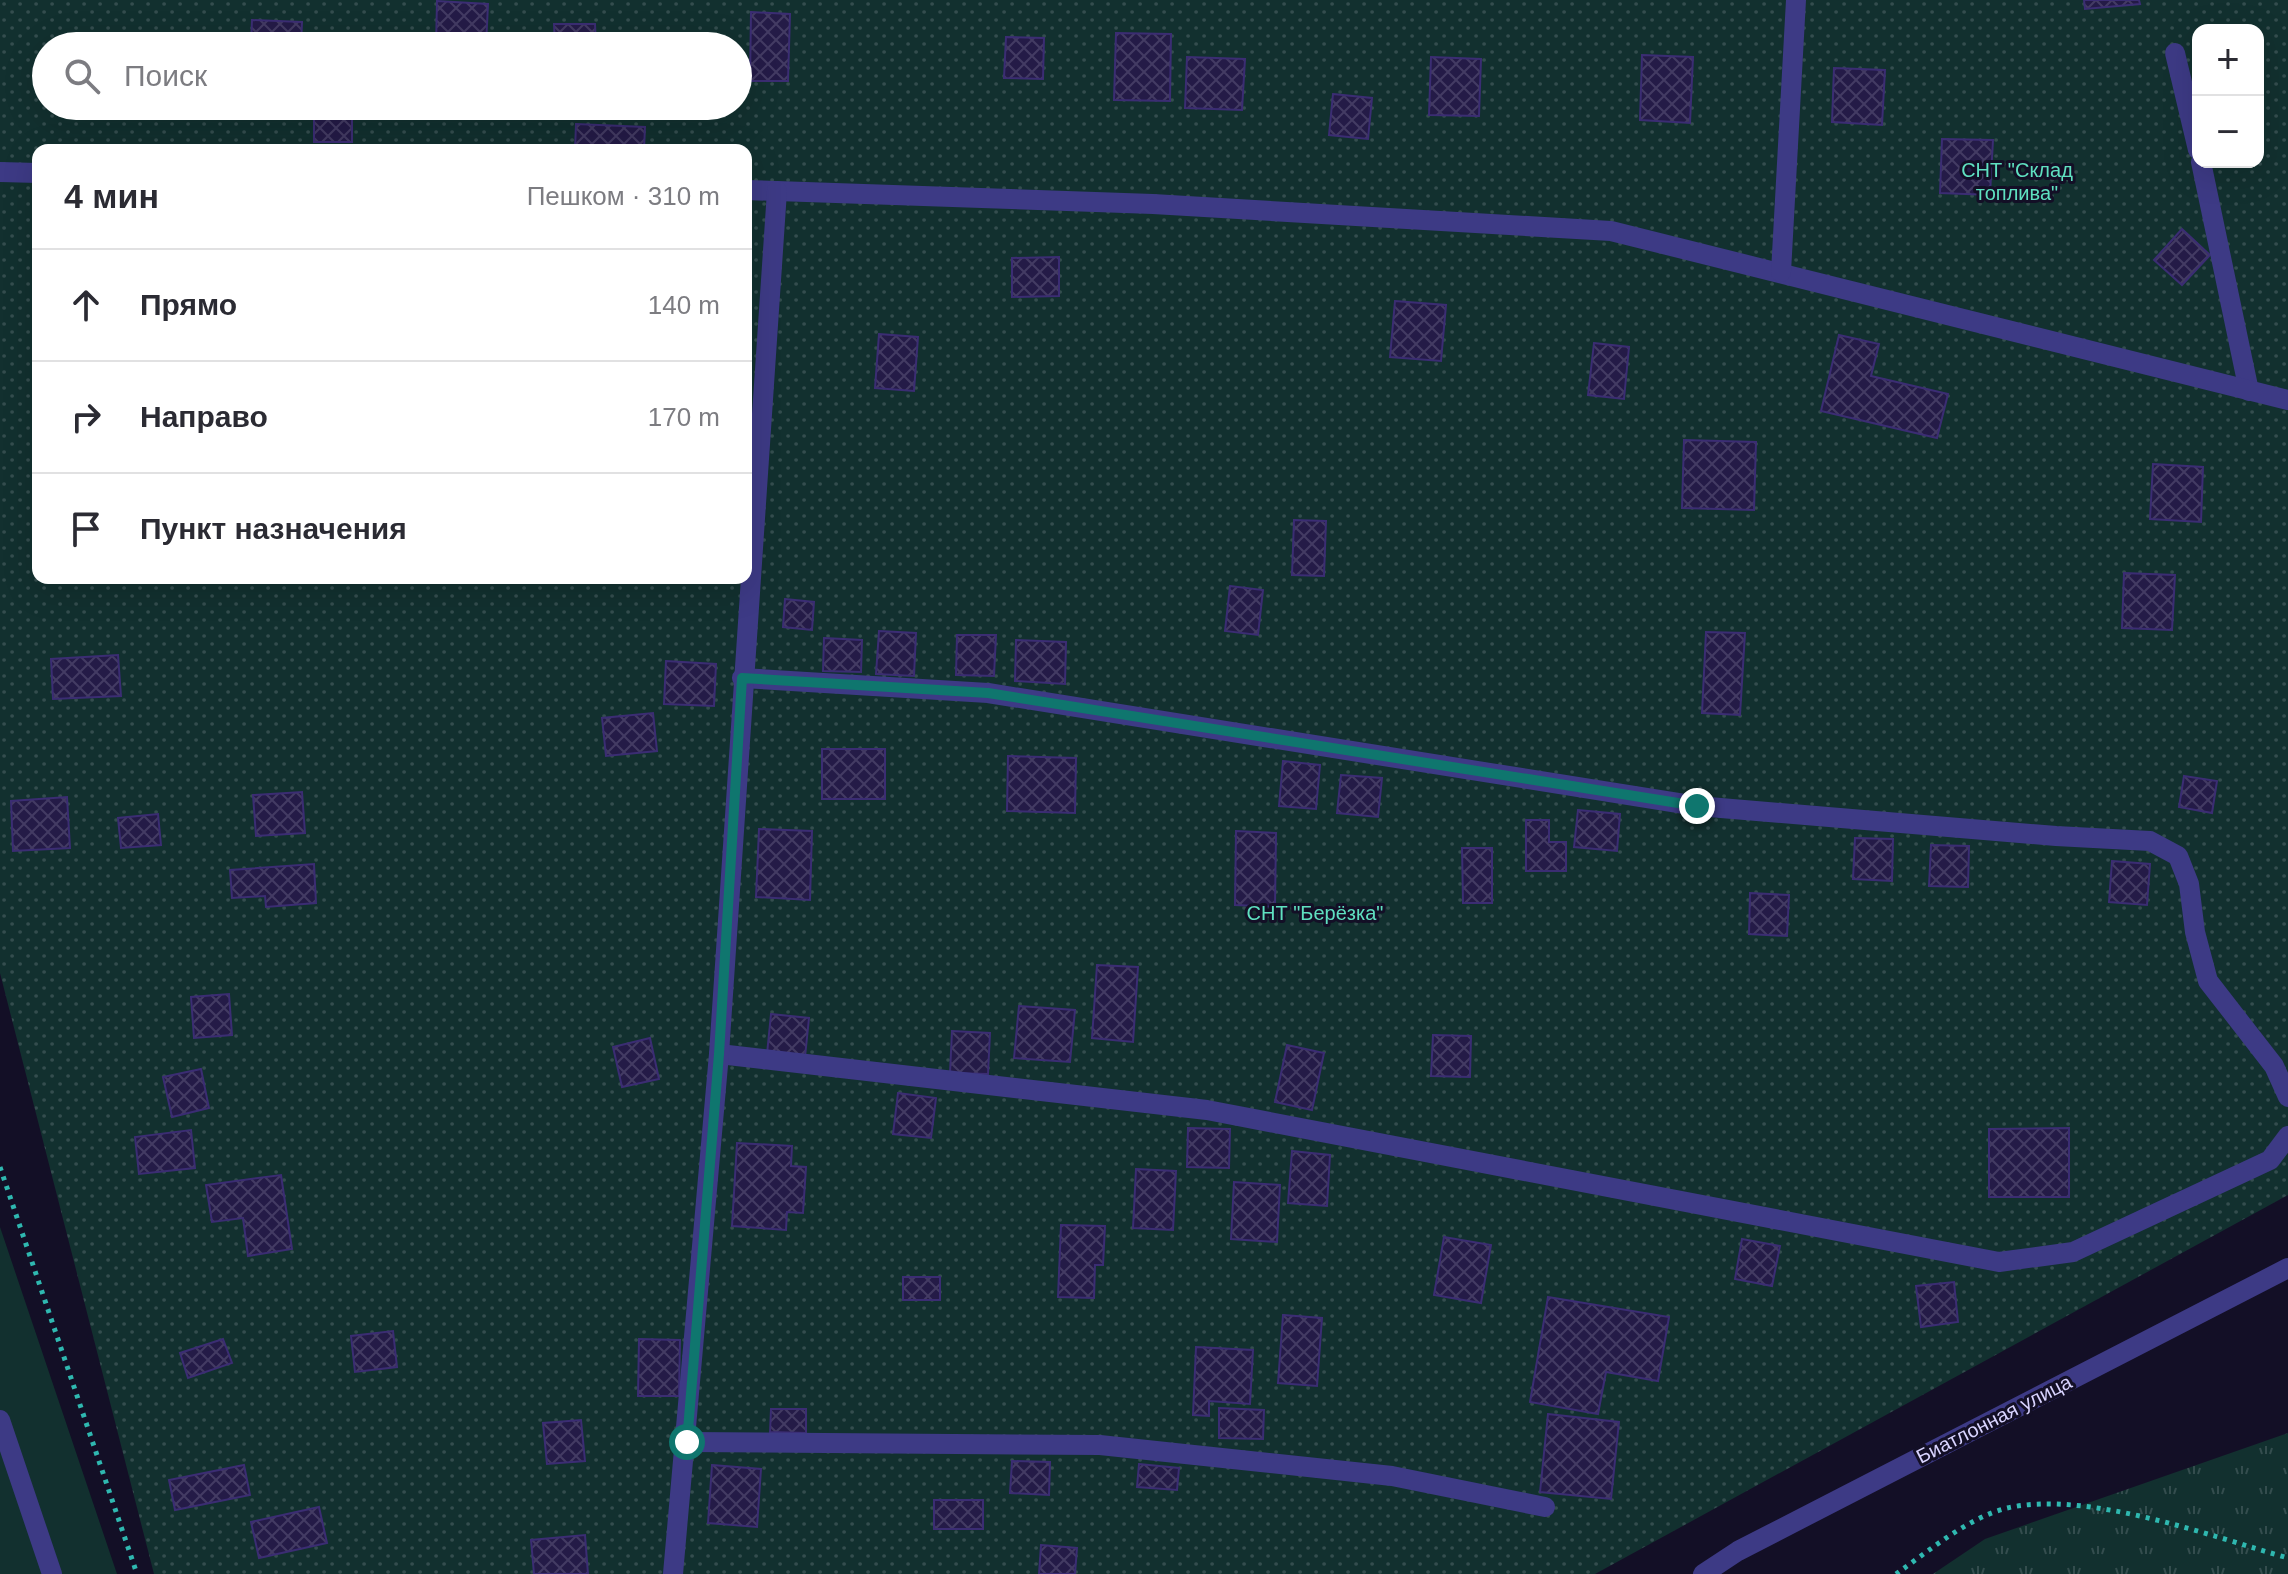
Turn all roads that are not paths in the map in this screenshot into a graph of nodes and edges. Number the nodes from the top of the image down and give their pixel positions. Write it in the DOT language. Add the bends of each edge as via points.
graph roads {
  1 [pos="1796,0"];
  2 [pos="2175,53"];
  3 [pos="2192,125"];
  4 [pos="2202,168"];
  5 [pos="0,172"];
  6 [pos="32,173"];
  7 [pos="752,190"];
  8 [pos="777,191"];
  9 [pos="1781,272"];
  10 [pos="2249,391"];
  11 [pos="2288,400"];
  12 [pos="752,539"];
  13 [pos="749,584"];
  14 [pos="742,678"];
  15 [pos="719,1054"];
  16 [pos="2288,1097"];
  17 [pos="2288,1136"];
  18 [pos="2288,1268"];
  19 [pos="0,1420"];
  20 [pos="687,1442"];
  21 [pos="1545,1507"];
  22 [pos="52,1574"];
  23 [pos="673,1574"];
  24 [pos="1703,1574"];
  1 -- 9 [label="street"];
  2 -- 3 [label="street"];
  4 -- 10 [label="street"];
  5 -- 6 [label="street"];
  7 -- 8 [label="street"];
  8 -- 9 [label="street" via="1153,204 1611,231"];
  8 -- 12 [label="street"];
  9 -- 10 [label="street"];
  10 -- 11 [label="street"];
  13 -- 14 [label="street"];
  14 -- 15 [label="street"];
  14 -- 16 [label="street" via="988,693 1697,806 2150,841 2178,856 2189,884 2208,981 2274,1066"];
  15 -- 17 [label="street" via="1207,1110 1999,1262 2073,1252 2270,1160"];
  15 -- 20 [label="street"];
  18 -- 24 [label="street, Биатлонная улица" via="1738,1551"];
  19 -- 22 [label="street"];
  20 -- 21 [label="street" via="1100,1445 1392,1476"];
  20 -- 23 [label="street"];
}
